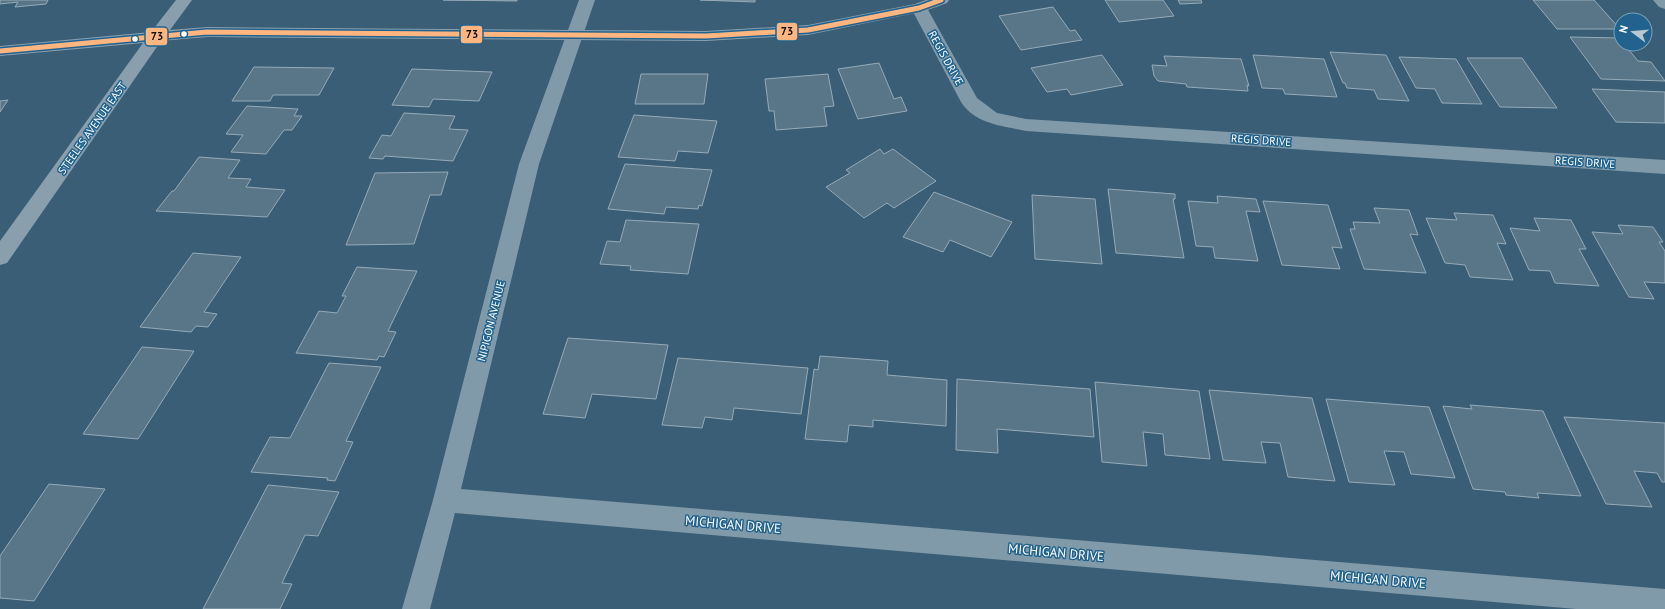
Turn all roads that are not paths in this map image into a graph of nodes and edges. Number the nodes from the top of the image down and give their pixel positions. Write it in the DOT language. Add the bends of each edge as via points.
graph roads {
  1 [pos="184,0"];
  2 [pos="587,0"];
  3 [pos="941,0"];
  4 [pos="1661,0"];
  5 [pos="1665,4"];
  6 [pos="919,8"];
  7 [pos="575,36"];
  8 [pos="155,38"];
  9 [pos="0,51"];
  10 [pos="1665,167"];
  11 [pos="0,257"];
  12 [pos="446,500"];
  13 [pos="1665,603"];
  14 [pos="416,609"];
  1 -- 8 [label="street, STEELES AVENUE EAST"];
  2 -- 7 [label="street, NIPIGON AVENUE"];
  3 -- 6 [label="street"];
  4 -- 5 [label="street"];
  6 -- 7 [label="street" via="808,30 706,36"];
  6 -- 10 [label="street, REGIS DRIVE" via="970,102 992,118 1026,125"];
  7 -- 8 [label="street" via="207,32"];
  7 -- 12 [label="street, NIPIGON AVENUE" via="529,164"];
  8 -- 9 [label="street"];
  8 -- 11 [label="street, STEELES AVENUE EAST"];
  12 -- 13 [label="street, MICHIGAN DRIVE"];
  12 -- 14 [label="street, NIPIGON AVENUE"];
}
